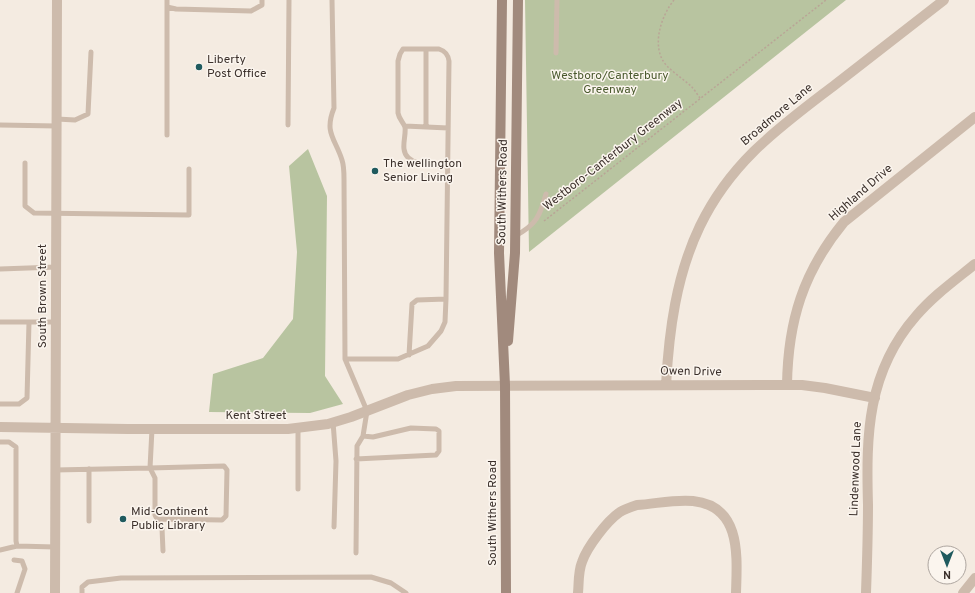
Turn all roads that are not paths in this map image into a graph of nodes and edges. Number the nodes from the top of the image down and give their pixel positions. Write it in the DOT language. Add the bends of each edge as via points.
graph roads {
  1 [pos="57,0"];
  2 [pos="166,0"];
  3 [pos="262,0"];
  4 [pos="288,0"];
  5 [pos="332,0"];
  6 [pos="502,0"];
  7 [pos="518,0"];
  8 [pos="557,0"];
  9 [pos="944,0"];
  10 [pos="167,7"];
  11 [pos="426,49"];
  12 [pos="91,52"];
  13 [pos="556,53"];
  14 [pos="975,117"];
  15 [pos="57,122"];
  16 [pos="0,125"];
  17 [pos="288,125"];
  18 [pos="405,126"];
  19 [pos="426,127"];
  20 [pos="448,128"];
  21 [pos="167,135"];
  22 [pos="25,163"];
  23 [pos="448,166"];
  24 [pos="189,169"];
  25 [pos="546,194"];
  26 [pos="56,213"];
  27 [pos="515,236"];
  28 [pos="975,264"];
  29 [pos="56,267"];
  30 [pos="0,269"];
  31 [pos="446,299"];
  32 [pos="0,322"];
  33 [pos="29,322"];
  34 [pos="56,322"];
  35 [pos="408,355"];
  36 [pos="345,359"];
  37 [pos="505,385"];
  38 [pos="666,385"];
  39 [pos="787,385"];
  40 [pos="874,398"];
  41 [pos="0,404"];
  42 [pos="367,411"];
  43 [pos="333,422"];
  44 [pos="0,427"];
  45 [pos="55,428"];
  46 [pos="298,428"];
  47 [pos="152,429"];
  48 [pos="363,436"];
  49 [pos="0,442"];
  50 [pos="356,459"];
  51 [pos="150,468"];
  52 [pos="89,469"];
  53 [pos="55,470"];
  54 [pos="298,489"];
  55 [pos="157,519"];
  56 [pos="89,521"];
  57 [pos="334,526"];
  58 [pos="17,546"];
  59 [pos="55,547"];
  60 [pos="0,550"];
  61 [pos="163,552"];
  62 [pos="356,553"];
  63 [pos="14,560"];
  64 [pos="975,578"];
  65 [pos="17,593"];
  66 [pos="55,593"];
  67 [pos="82,593"];
  68 [pos="406,593"];
  69 [pos="506,593"];
  70 [pos="578,593"];
  71 [pos="736,593"];
  72 [pos="866,593"];
  73 [pos="963,593"];
  1 -- 15 [label="street, South Brown Street"];
  2 -- 10 [label="lane"];
  3 -- 10 [label="lane" via="262,5 251,11 176,10"];
  4 -- 17 [label="lane"];
  5 -- 36 [label="lane" via="334,108 330,119 330,132 343,162"];
  6 -- 37 [label="main road, South Withers Road" via="499,253"];
  7 -- 27 [label="main road, South Withers Road"];
  8 -- 13 [label="lane"];
  9 -- 38 [label="street, Broadmore Lane" via="766,139 726,183 700,226 684,269 674,307"];
  10 -- 21 [label="lane"];
  11 -- 18 [label="lane" via="403,49 398,60 398,113"];
  11 -- 19 [label="lane"];
  11 -- 20 [label="lane" via="439,49 449,58"];
  12 -- 15 [label="lane" via="88,114 75,120"];
  14 -- 39 [label="street, Highland Drive" via="844,222 835,232 808,277 799,300 790,340"];
  15 -- 16 [label="lane"];
  15 -- 26 [label="street, South Brown Street"];
  18 -- 19 [label="lane"];
  18 -- 23 [label="lane" via="404,149 407,156 424,165"];
  19 -- 20 [label="lane"];
  20 -- 23 [label="lane"];
  22 -- 26 [label="lane" via="25,206 34,213"];
  23 -- 31 [label="lane"];
  24 -- 26 [label="lane" via="189,214"];
  25 -- 27 [label="lane" via="535,221 528,229"];
  26 -- 29 [label="street, South Brown Street"];
  27 -- 37 [label="main road, South Withers Road"];
  28 -- 40 [label="street, Lindenwood Lane" via="930,300 915,317 890,355"];
  29 -- 30 [label="lane"];
  29 -- 34 [label="street, South Brown Street"];
  31 -- 35 [label="lane" via="445,322 441,331 428,346"];
  31 -- 35 [label="lane" via="418,300 412,304"];
  32 -- 33 [label="lane"];
  33 -- 34 [label="lane"];
  33 -- 41 [label="lane" via="28,398 19,404"];
  34 -- 45 [label="street, South Brown Street"];
  35 -- 36 [label="lane" via="398,359"];
  36 -- 42 [label="lane"];
  37 -- 38 [label="street, Owen Drive"];
  37 -- 42 [label="street, Kent Street" via="432,389 408,395"];
  37 -- 69 [label="main road, South Withers Road"];
  38 -- 39 [label="street, Owen Drive"];
  39 -- 40 [label="street, Owen Drive" via="825,388"];
  40 -- 72 [label="street, Lindenwood Lane" via="867,455"];
  42 -- 43 [label="street, Kent Street"];
  42 -- 48 [label="lane"];
  43 -- 46 [label="street, Kent Street"];
  43 -- 57 [label="lane" via="336,461"];
  44 -- 45 [label="street, Kent Street"];
  45 -- 47 [label="street, Kent Street"];
  45 -- 53 [label="street, South Brown Street"];
  46 -- 47 [label="street, Kent Street"];
  46 -- 54 [label="lane"];
  47 -- 51 [label="lane"];
  48 -- 50 [label="lane" via="357,446"];
  48 -- 50 [label="lane" via="373,437 411,428 436,429 440,431 439,451 436,455"];
  49 -- 58 [label="lane" via="8,442 16,447"];
  50 -- 62 [label="lane"];
  51 -- 52 [label="lane"];
  51 -- 55 [label="lane" via="155,478"];
  51 -- 55 [label="lane" via="224,466 227,470 226,516 222,520"];
  52 -- 53 [label="lane"];
  52 -- 56 [label="lane"];
  53 -- 59 [label="street, South Brown Street"];
  55 -- 61 [label="lane" via="162,528"];
  58 -- 59 [label="lane"];
  58 -- 60 [label="lane"];
  59 -- 66 [label="street, South Brown Street"];
  63 -- 65 [label="lane" via="22,561 25,570"];
  64 -- 73 [label="street"];
  67 -- 68 [label="lane" via="82,586 88,582 121,578 363,577 391,583"];
  70 -- 71 [label="street" via="582,562 595,539 617,514 637,505 692,501 704,504 724,516 732,529 737,554"];
}
